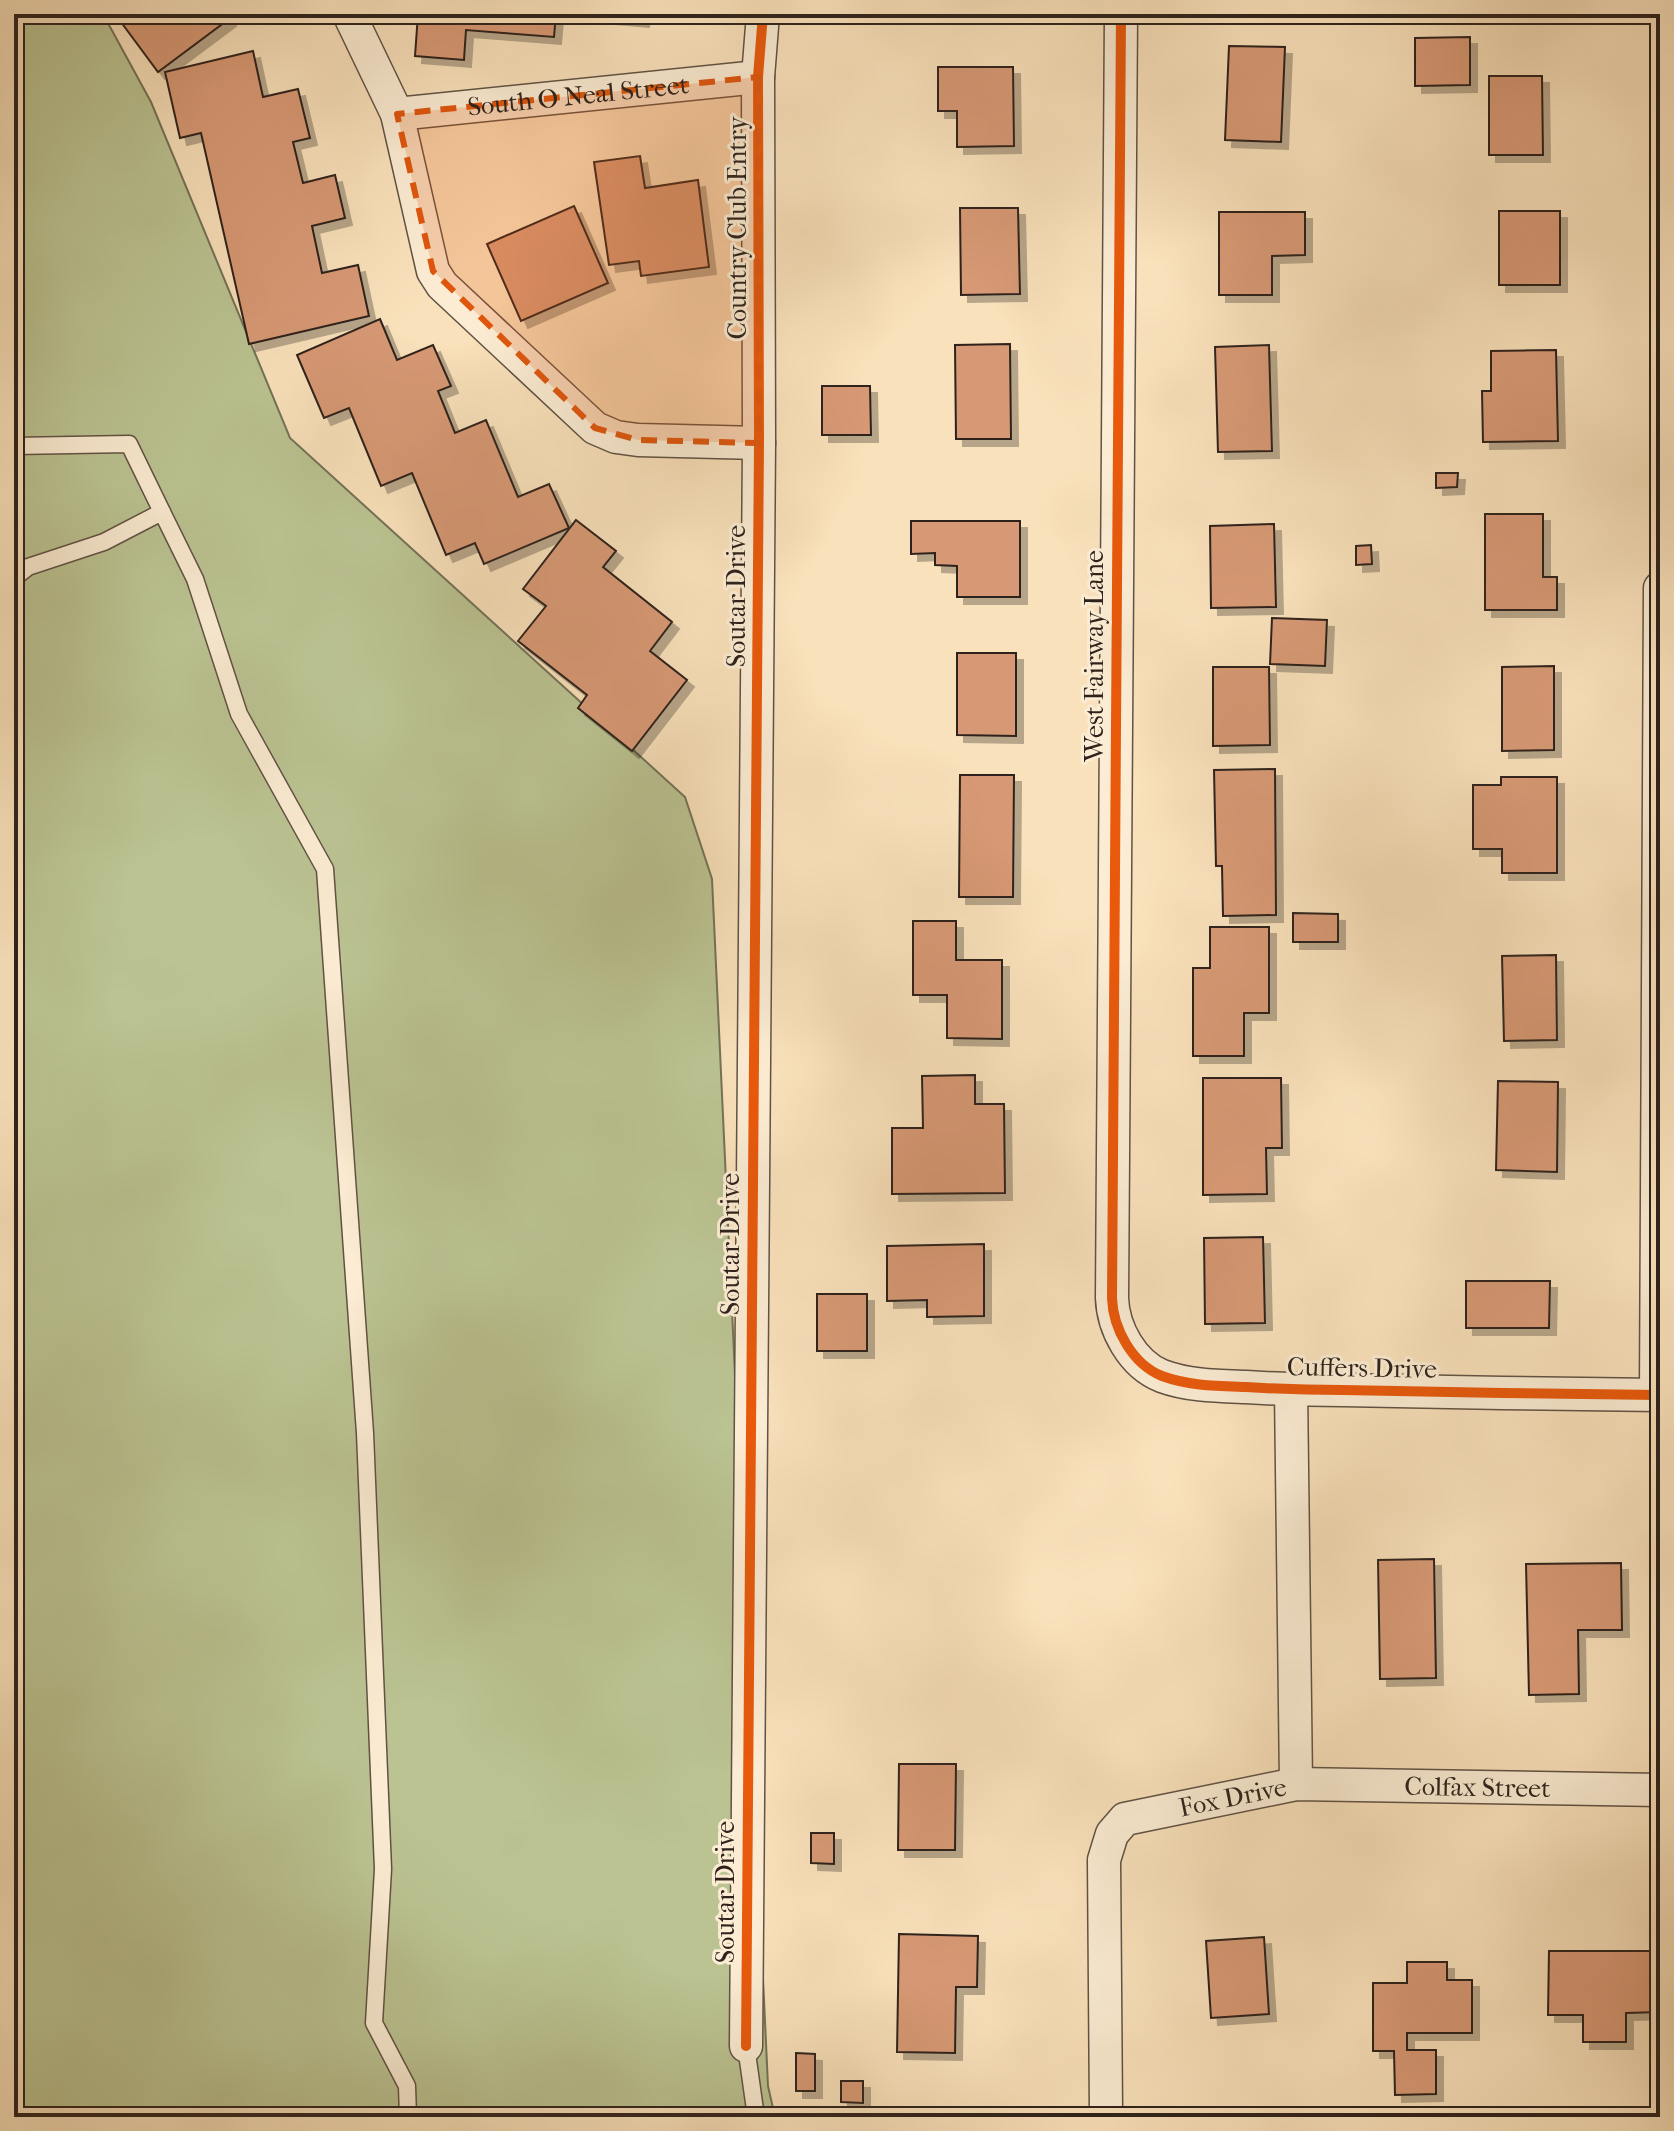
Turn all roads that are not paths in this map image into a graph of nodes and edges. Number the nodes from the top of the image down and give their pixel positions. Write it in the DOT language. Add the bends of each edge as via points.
graph roads {
  1 [pos="349,14"];
  2 [pos="763,14"];
  3 [pos="1121,14"];
  4 [pos="758,77"];
  5 [pos="397,114"];
  6 [pos="759,443"];
  7 [pos="14,446"];
  8 [pos="162,512"];
  9 [pos="14,578"];
  10 [pos="1660,588"];
  11 [pos="1112,1298"];
  12 [pos="1291,1389"];
  13 [pos="1658,1395"];
  14 [pos="1296,1784"];
  15 [pos="1660,1790"];
  16 [pos="746,2046"];
  17 [pos="1106,2113"];
  18 [pos="408,2117"];
  19 [pos="756,2117"];
  1 -- 5 [label="street"];
  2 -- 4 [label="street, Country Club Entry"];
  3 -- 11 [label="street, West Fairway Lane"];
  4 -- 5 [label="street, South O Neal Street"];
  4 -- 6 [label="street, Country Club Entry"];
  5 -- 6 [label="street" via="433,271 595,428 638,440"];
  6 -- 16 [label="street, Soutar Drive"];
  7 -- 8 [label="lane" via="129,444"];
  8 -- 9 [label="lane" via="104,542 28,567"];
  8 -- 18 [label="lane" via="195,579 239,714 325,869 365,1433 383,1869 374,2023 407,2086"];
  10 -- 13 [label="street"];
  11 -- 12 [label="street, Cuffers Drive" via="1112,1313 1125,1340 1160,1375 1195,1385"];
  12 -- 13 [label="street, Cuffers Drive"];
  12 -- 14 [label="street, Fox Drive"];
  14 -- 15 [label="street, Colfax Street"];
  14 -- 17 [label="street, Fox Drive" via="1125,1819 1112,1834 1104,1860"];
  16 -- 19 [label="lane"];
}
